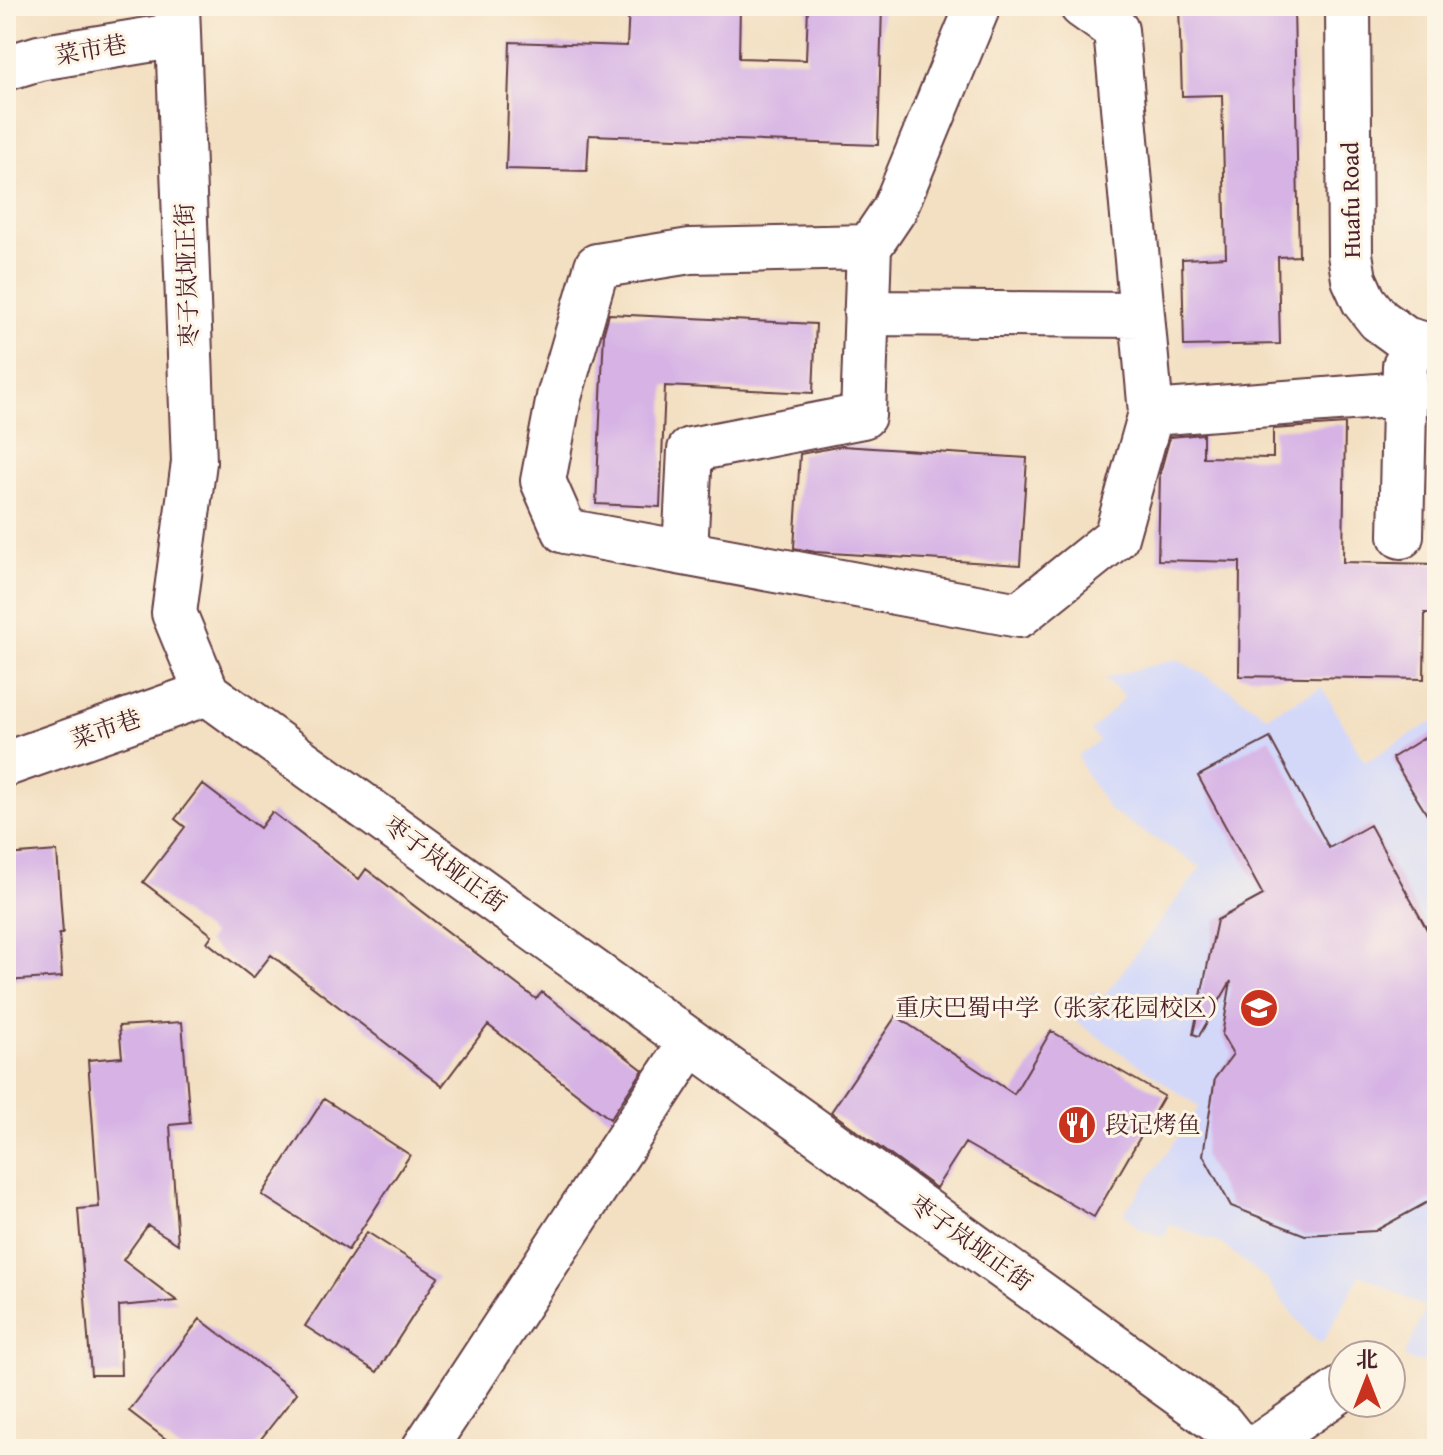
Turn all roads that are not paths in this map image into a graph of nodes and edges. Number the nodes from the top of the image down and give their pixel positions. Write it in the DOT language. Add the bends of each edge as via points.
graph roads {
  1 [pos="978,6"];
  2 [pos="1082,6"];
  3 [pos="1348,6"];
  4 [pos="177,20"];
  5 [pos="6,68"];
  6 [pos="869,247"];
  7 [pos="866,313"];
  8 [pos="1142,315"];
  9 [pos="1421,344"];
  10 [pos="1404,394"];
  11 [pos="1151,413"];
  12 [pos="1401,536"];
  13 [pos="685,553"];
  14 [pos="207,693"];
  15 [pos="6,764"];
  16 [pos="691,1042"];
  17 [pos="1327,1399"];
  18 [pos="424,1449"];
  19 [pos="1241,1449"];
  20 [pos="1254,1449"];
  1 -- 6 [label="street" via="894,210"];
  2 -- 8 [label="street" via="1116,30"];
  3 -- 9 [label="street, Huafu Road" via="1354,279 1379,320"];
  4 -- 5 [label="street, 菜市巷"];
  4 -- 14 [label="street, 枣子岚垭正街" via="194,462 174,613"];
  6 -- 7 [label="street"];
  6 -- 13 [label="street" via="690,251 597,266 559,397 543,481 565,531"];
  7 -- 8 [label="street"];
  7 -- 13 [label="street" via="863,416 690,450"];
  8 -- 11 [label="street"];
  9 -- 10 [label="street"];
  10 -- 11 [label="street"];
  10 -- 12 [label="street"];
  11 -- 13 [label="street" via="1116,537 1019,615"];
  14 -- 15 [label="street, 菜市巷"];
  14 -- 16 [label="street, 枣子岚垭正街"];
  16 -- 18 [label="street"];
  16 -- 19 [label="street, 枣子岚垭正街" via="1221,1424"];
  17 -- 20 [label="street"];
}
